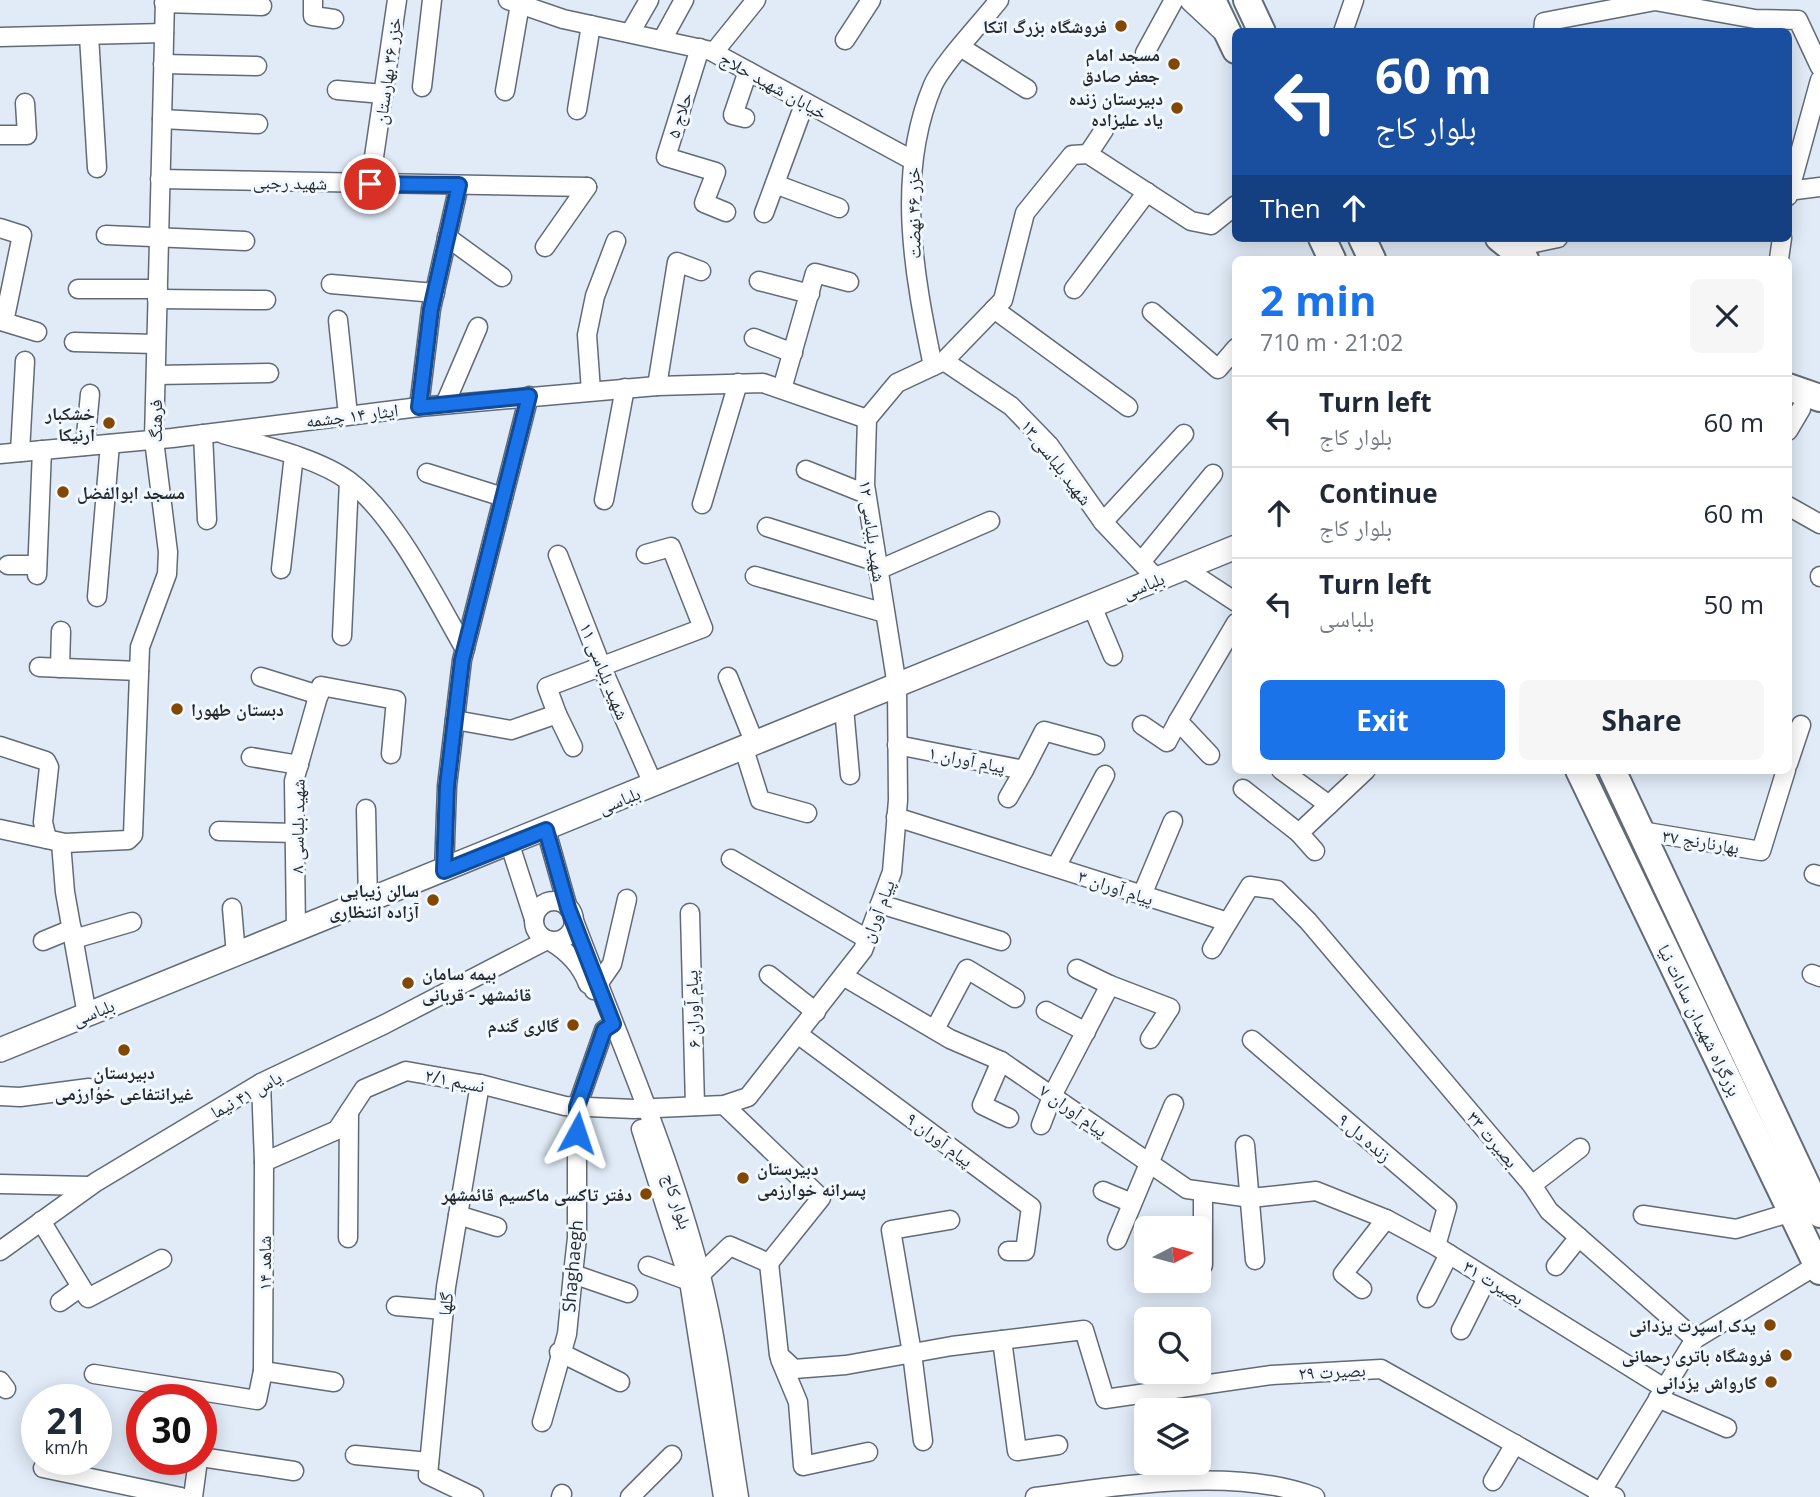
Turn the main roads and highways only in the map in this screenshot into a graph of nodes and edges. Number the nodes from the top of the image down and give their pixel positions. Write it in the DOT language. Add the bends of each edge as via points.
graph roads {
  1 [pos="1192,0"];
  2 [pos="1212,0"];
  3 [pos="1247,0"];
  4 [pos="1260,28"];
  5 [pos="1232,42"];
  6 [pos="1488,242"];
  7 [pos="1508,250"];
  8 [pos="1232,549"];
  9 [pos="1581,774"];
  10 [pos="1614,774"];
  11 [pos="0,1049"];
  12 [pos="1820,1214"];
  13 [pos="1819,1268"];
  1 -- 5 [label="main road"];
  2 -- 5 [label="highway"];
  3 -- 4 [label="highway"];
  6 -- 7 [label="highway"];
  8 -- 11 [label="main road, بلباسی"];
  9 -- 13 [label="highway, بزرگراه شهیدان سادات نیا"];
  10 -- 12 [label="highway, بزرگراه شهیدان سادات نیا"];
}
